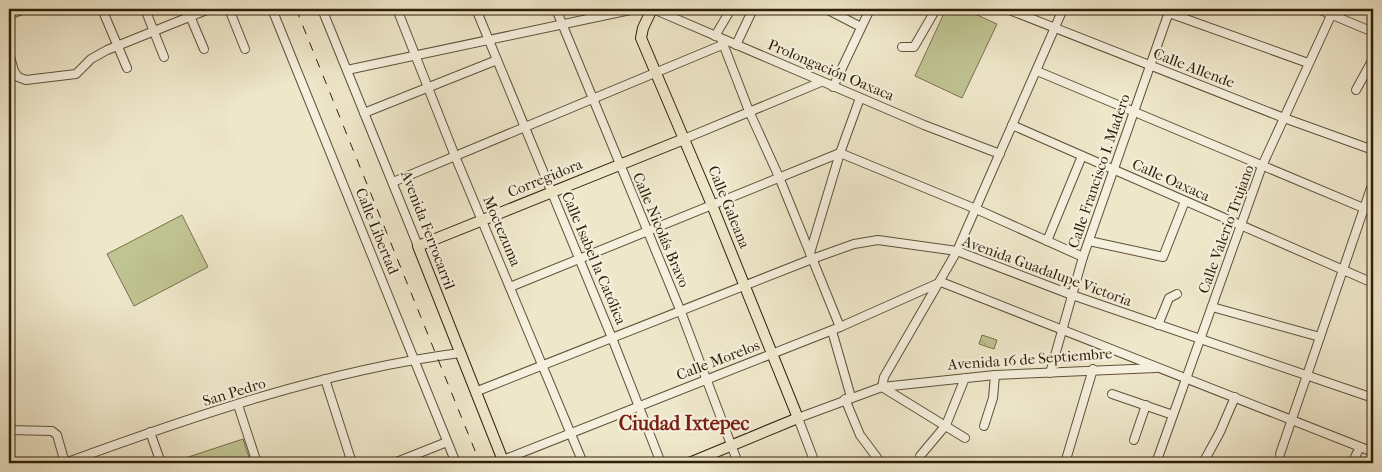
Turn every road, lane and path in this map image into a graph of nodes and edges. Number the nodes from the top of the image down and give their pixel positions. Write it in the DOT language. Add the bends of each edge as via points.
graph roads {
  1 [pos="102,9"];
  2 [pos="144,9"];
  3 [pos="187,9"];
  4 [pos="209,9"];
  5 [pos="229,9"];
  6 [pos="272,9"];
  7 [pos="322,9"];
  8 [pos="397,9"];
  9 [pos="476,9"];
  10 [pos="556,9"];
  11 [pos="636,9"];
  12 [pos="653,9"];
  13 [pos="731,9"];
  14 [pos="752,9"];
  15 [pos="826,9"];
  16 [pos="870,9"];
  17 [pos="936,9"];
  18 [pos="1007,9"];
  19 [pos="1063,9"];
  20 [pos="1318,9"];
  21 [pos="20,10"];
  22 [pos="1170,11"];
  23 [pos="1333,12"];
  24 [pos="9,15"];
  25 [pos="190,17"];
  26 [pos="562,24"];
  27 [pos="861,27"];
  28 [pos="1055,27"];
  29 [pos="154,32"];
  30 [pos="1373,32"];
  31 [pos="489,39"];
  32 [pos="720,40"];
  33 [pos="736,44"];
  34 [pos="116,46"];
  35 [pos="902,47"];
  36 [pos="204,49"];
  37 [pos="245,49"];
  38 [pos="9,53"];
  39 [pos="414,56"];
  40 [pos="164,57"];
  41 [pos="1373,59"];
  42 [pos="497,60"];
  43 [pos="1308,63"];
  44 [pos="1151,66"];
  45 [pos="127,68"];
  46 [pos="347,70"];
  47 [pos="656,71"];
  48 [pos="1037,71"];
  49 [pos="821,82"];
  50 [pos="833,87"];
  51 [pos="428,88"];
  52 [pos="1356,90"];
  53 [pos="594,97"];
  54 [pos="860,98"];
  55 [pos="1135,110"];
  56 [pos="749,111"];
  57 [pos="364,113"];
  58 [pos="1284,118"];
  59 [pos="1012,125"];
  60 [pos="526,128"];
  61 [pos="684,139"];
  62 [pos="1373,150"];
  63 [pos="840,153"];
  64 [pos="1000,154"];
  65 [pos="455,156"];
  66 [pos="1082,156"];
  67 [pos="619,165"];
  68 [pos="1262,166"];
  69 [pos="1114,170"];
  70 [pos="779,177"];
  71 [pos="393,182"];
  72 [pos="1373,182"];
  73 [pos="551,191"];
  74 [pos="1184,200"];
  75 [pos="712,205"];
  76 [pos="976,209"];
  77 [pos="1364,209"];
  78 [pos="1373,212"];
  79 [pos="483,221"];
  80 [pos="1241,226"];
  81 [pos="647,231"];
  82 [pos="1047,241"];
  83 [pos="1089,241"];
  84 [pos="418,246"];
  85 [pos="957,252"];
  86 [pos="811,256"];
  87 [pos="1083,257"];
  88 [pos="578,259"];
  89 [pos="1342,269"];
  90 [pos="941,282"];
  91 [pos="1373,283"];
  92 [pos="510,287"];
  93 [pos="744,287"];
  94 [pos="1177,294"];
  95 [pos="1072,296"];
  96 [pos="1212,307"];
  97 [pos="681,312"];
  98 [pos="1158,325"];
  99 [pos="840,327"];
  100 [pos="1063,329"];
  101 [pos="832,331"];
  102 [pos="1320,337"];
  103 [pos="612,338"];
  104 [pos="1201,340"];
  105 [pos="460,353"];
  106 [pos="772,354"];
  107 [pos="415,360"];
  108 [pos="542,365"];
  109 [pos="1160,368"];
  110 [pos="1093,369"];
  111 [pos="1050,373"];
  112 [pos="996,375"];
  113 [pos="1308,375"];
  114 [pos="965,378"];
  115 [pos="1186,378"];
  116 [pos="326,379"];
  117 [pos="707,379"];
  118 [pos="882,386"];
  119 [pos="475,392"];
  120 [pos="1112,394"];
  121 [pos="1234,397"];
  122 [pos="848,398"];
  123 [pos="1373,398"];
  124 [pos="639,405"];
  125 [pos="238,406"];
  126 [pos="1146,406"];
  127 [pos="1173,415"];
  128 [pos="798,418"];
  129 [pos="1293,420"];
  130 [pos="946,425"];
  131 [pos="984,426"];
  132 [pos="9,430"];
  133 [pos="150,432"];
  134 [pos="571,433"];
  135 [pos="966,438"];
  136 [pos="1134,440"];
  137 [pos="448,442"];
  138 [pos="731,446"];
  139 [pos="1360,447"];
  140 [pos="1373,452"];
  141 [pos="1280,454"];
  142 [pos="920,456"];
  143 [pos="504,461"];
  144 [pos="65,463"];
  145 [pos="161,463"];
  146 [pos="257,463"];
  147 [pos="352,463"];
  148 [pos="394,463"];
  149 [pos="456,463"];
  150 [pos="583,463"];
  151 [pos="661,463"];
  152 [pos="689,463"];
  153 [pos="738,463"];
  154 [pos="815,463"];
  155 [pos="881,463"];
  156 [pos="1064,463"];
  157 [pos="1113,463"];
  158 [pos="1129,463"];
  159 [pos="1156,463"];
  160 [pos="1203,463"];
  161 [pos="1352,463"];
  1 -- 34 [label="street"];
  2 -- 29 [label="street"];
  3 -- 25 [label="street"];
  4 -- 25 [label="street"];
  5 -- 37 [label="street"];
  6 -- 107 [label="street, Calle Libertad"];
  7 -- 46 [label="street, Avenida Ferrocarril"];
  8 -- 39 [label="street, Moctezuma"];
  9 -- 31 [label="street, Calle Isabel la Católica"];
  10 -- 26 [label="street, Calle Nicolás Bravo"];
  11 -- 26 [label="street"];
  12 -- 32 [label="street, Prolongación Oaxaca"];
  12 -- 47 [label="main road, Calle Galeana" via="643,28 642,38"];
  13 -- 32 [label="street"];
  14 -- 33 [label="street"];
  15 -- 27 [label="street"];
  16 -- 27 [label="street"];
  17 -- 35 [label="street" via="914,47"];
  18 -- 28 [label="street, Calle Allende"];
  19 -- 28 [label="street"];
  20 -- 23 [label="street"];
  21 -- 24 [label="street"];
  22 -- 43 [label="street"];
  22 -- 44 [label="street, Calle Francisco I. Madero"];
  23 -- 30 [label="street"];
  23 -- 43 [label="street, Calle Valerio Trujano"];
  25 -- 29 [label="street"];
  25 -- 36 [label="street"];
  26 -- 31 [label="street"];
  26 -- 53 [label="street, Calle Nicolás Bravo"];
  27 -- 50 [label="street"];
  28 -- 44 [label="street, Calle Allende"];
  28 -- 48 [label="street"];
  29 -- 34 [label="street"];
  29 -- 40 [label="street"];
  31 -- 39 [label="street"];
  31 -- 42 [label="street, Calle Isabel la Católica"];
  32 -- 33 [label="street, Prolongación Oaxaca"];
  32 -- 47 [label="street"];
  32 -- 56 [label="street"];
  33 -- 49 [label="street, Prolongación Oaxaca"];
  34 -- 38 [label="street" via="97,55 76,74 26,80 14,71"];
  34 -- 45 [label="street"];
  39 -- 46 [label="street"];
  39 -- 51 [label="street, Moctezuma"];
  41 -- 52 [label="street"];
  42 -- 51 [label="street"];
  42 -- 60 [label="street, Calle Isabel la Católica"];
  43 -- 58 [label="street, Calle Valerio Trujano"];
  44 -- 55 [label="street, Calle Francisco I. Madero"];
  44 -- 58 [label="street, Calle Allende"];
  46 -- 57 [label="street, Avenida Ferrocarril"];
  47 -- 53 [label="street"];
  47 -- 61 [label="main road, Calle Galeana"];
  48 -- 55 [label="street"];
  48 -- 59 [label="street"];
  49 -- 50 [label="street, Prolongación Oaxaca"];
  49 -- 56 [label="street"];
  50 -- 54 [label="street, Prolongación Oaxaca"];
  51 -- 57 [label="street"];
  51 -- 65 [label="street, Moctezuma"];
  53 -- 60 [label="street"];
  53 -- 67 [label="street, Calle Nicolás Bravo"];
  54 -- 63 [label="street"];
  54 -- 64 [label="street, Prolongación Oaxaca"];
  55 -- 68 [label="street"];
  55 -- 69 [label="street, Calle Francisco I. Madero"];
  56 -- 61 [label="street"];
  56 -- 70 [label="street"];
  57 -- 71 [label="street, Avenida Ferrocarril"];
  58 -- 62 [label="street, Calle Allende"];
  58 -- 68 [label="street, Calle Valerio Trujano"];
  59 -- 64 [label="street"];
  59 -- 66 [label="street, Calle Oaxaca"];
  60 -- 65 [label="street"];
  60 -- 73 [label="street, Calle Isabel la Católica"];
  61 -- 67 [label="main road, Corregidora"];
  61 -- 75 [label="main road, Calle Galeana"];
  63 -- 70 [label="street"];
  63 -- 76 [label="street"];
  63 -- 86 [label="street"];
  64 -- 76 [label="street"];
  65 -- 71 [label="street"];
  65 -- 79 [label="street, Moctezuma"];
  66 -- 69 [label="street, Calle Oaxaca"];
  66 -- 82 [label="street"];
  67 -- 73 [label="main road, Corregidora"];
  67 -- 81 [label="street, Calle Nicolás Bravo"];
  68 -- 77 [label="street"];
  68 -- 80 [label="street, Calle Valerio Trujano"];
  69 -- 74 [label="street, Calle Oaxaca"];
  69 -- 83 [label="street, Calle Francisco I. Madero"];
  70 -- 75 [label="street"];
  70 -- 86 [label="street"];
  71 -- 84 [label="street, Avenida Ferrocarril"];
  72 -- 77 [label="street"];
  73 -- 79 [label="main road, Corregidora"];
  73 -- 88 [label="street, Calle Isabel la Católica"];
  74 -- 80 [label="street, Calle Oaxaca"];
  74 -- 83 [label="street" via="1163,257"];
  75 -- 81 [label="street"];
  75 -- 93 [label="main road, Calle Galeana"];
  76 -- 82 [label="street"];
  76 -- 85 [label="street"];
  77 -- 78 [label="street"];
  77 -- 89 [label="street"];
  79 -- 84 [label="main road, Corregidora"];
  79 -- 92 [label="street, Moctezuma"];
  80 -- 89 [label="street, Calle Oaxaca"];
  80 -- 96 [label="street, Calle Valerio Trujano"];
  81 -- 88 [label="street"];
  81 -- 97 [label="street, Calle Nicolás Bravo"];
  82 -- 87 [label="street"];
  83 -- 87 [label="street, Calle Francisco I. Madero"];
  84 -- 105 [label="main road, Avenida Ferrocarril"];
  85 -- 86 [label="street, Avenida Guadalupe Victoria" via="878,240"];
  85 -- 90 [label="street"];
  85 -- 95 [label="street, Avenida Guadalupe Victoria"];
  86 -- 93 [label="street, Avenida Guadalupe Victoria"];
  86 -- 99 [label="street"];
  87 -- 95 [label="street, Calle Francisco I. Madero"];
  88 -- 92 [label="street"];
  88 -- 103 [label="street, Calle Isabel la Católica"];
  89 -- 91 [label="street, Calle Oaxaca"];
  89 -- 102 [label="street"];
  90 -- 99 [label="street, Calle Morelos"];
  90 -- 100 [label="street"];
  90 -- 118 [label="street" via="884,377"];
  92 -- 108 [label="street, Moctezuma"];
  93 -- 97 [label="street, Avenida Guadalupe Victoria"];
  93 -- 106 [label="main road, Calle Galeana"];
  94 -- 98 [label="street" via="1169,298"];
  95 -- 98 [label="street, Avenida Guadalupe Victoria"];
  95 -- 100 [label="street, Calle Francisco I. Madero"];
  96 -- 102 [label="street"];
  96 -- 104 [label="street, Calle Valerio Trujano"];
  97 -- 103 [label="street, Avenida Guadalupe Victoria"];
  97 -- 117 [label="street, Calle Nicolás Bravo"];
  98 -- 104 [label="street, Avenida Guadalupe Victoria"];
  99 -- 101 [label="street, Calle Morelos"];
  100 -- 109 [label="street"];
  100 -- 111 [label="street, Calle Francisco I. Madero"];
  101 -- 106 [label="street, Calle Morelos"];
  101 -- 122 [label="street"];
  102 -- 113 [label="street"];
  103 -- 108 [label="street, Avenida Guadalupe Victoria"];
  103 -- 124 [label="street, Calle Isabel la Católica"];
  104 -- 113 [label="street, Avenida Guadalupe Victoria"];
  104 -- 115 [label="street, Calle Valerio Trujano"];
  105 -- 107 [label="street, San Pedro"];
  105 -- 119 [label="main road, Avenida Ferrocarril"];
  106 -- 117 [label="street, Calle Morelos"];
  106 -- 128 [label="main road, Calle Galeana"];
  107 -- 116 [label="street, San Pedro"];
  107 -- 137 [label="street, Calle Libertad"];
  108 -- 119 [label="street, Avenida Guadalupe Victoria"];
  108 -- 134 [label="street, Moctezuma"];
  109 -- 110 [label="street, Avenida 16 de Septiembre"];
  109 -- 115 [label="street, Avenida 16 de Septiembre"];
  110 -- 111 [label="street, Avenida 16 de Septiembre"];
  110 -- 156 [label="street"];
  111 -- 112 [label="street, Avenida 16 de Septiembre"];
  112 -- 114 [label="street, Avenida 16 de Septiembre"];
  112 -- 131 [label="street"];
  113 -- 123 [label="street, Avenida Guadalupe Victoria"];
  113 -- 129 [label="street"];
  114 -- 118 [label="street, Avenida 16 de Septiembre"];
  114 -- 130 [label="street"];
  115 -- 121 [label="street, Avenida 16 de Septiembre"];
  115 -- 127 [label="street, Calle Valerio Trujano"];
  116 -- 125 [label="street, San Pedro"];
  116 -- 147 [label="street"];
  117 -- 124 [label="street, Calle Morelos"];
  117 -- 138 [label="street, Calle Nicolás Bravo"];
  118 -- 122 [label="street, Avenida 16 de Septiembre"];
  118 -- 130 [label="street"];
  119 -- 143 [label="main road, Avenida Ferrocarril"];
  120 -- 126 [label="street"];
  121 -- 129 [label="street, Avenida 16 de Septiembre"];
  121 -- 160 [label="street"];
  122 -- 128 [label="street, Avenida 16 de Septiembre"];
  122 -- 155 [label="street" via="860,435"];
  124 -- 134 [label="street, Calle Morelos"];
  124 -- 151 [label="street, Calle Isabel la Católica"];
  125 -- 133 [label="street, San Pedro"];
  125 -- 146 [label="street"];
  126 -- 127 [label="street"];
  126 -- 136 [label="street"];
  127 -- 159 [label="street, Calle Valerio Trujano"];
  128 -- 138 [label="main road, Avenida 16 de Septiembre"];
  128 -- 154 [label="street"];
  129 -- 139 [label="street, Avenida 16 de Septiembre"];
  129 -- 141 [label="street"];
  130 -- 135 [label="street"];
  130 -- 142 [label="street"];
  132 -- 144 [label="street" via="45,430 57,435"];
  133 -- 144 [label="street, San Pedro"];
  133 -- 145 [label="street"];
  134 -- 143 [label="street, Calle Morelos"];
  134 -- 150 [label="street, Moctezuma"];
  137 -- 148 [label="street"];
  137 -- 149 [label="street, Calle Libertad"];
  138 -- 152 [label="main road, Avenida 16 de Septiembre"];
  138 -- 153 [label="street, Calle Nicolás Bravo"];
  139 -- 140 [label="street, Avenida 16 de Septiembre"];
  139 -- 161 [label="street"];
  157 -- 158 [label="street"];
}
